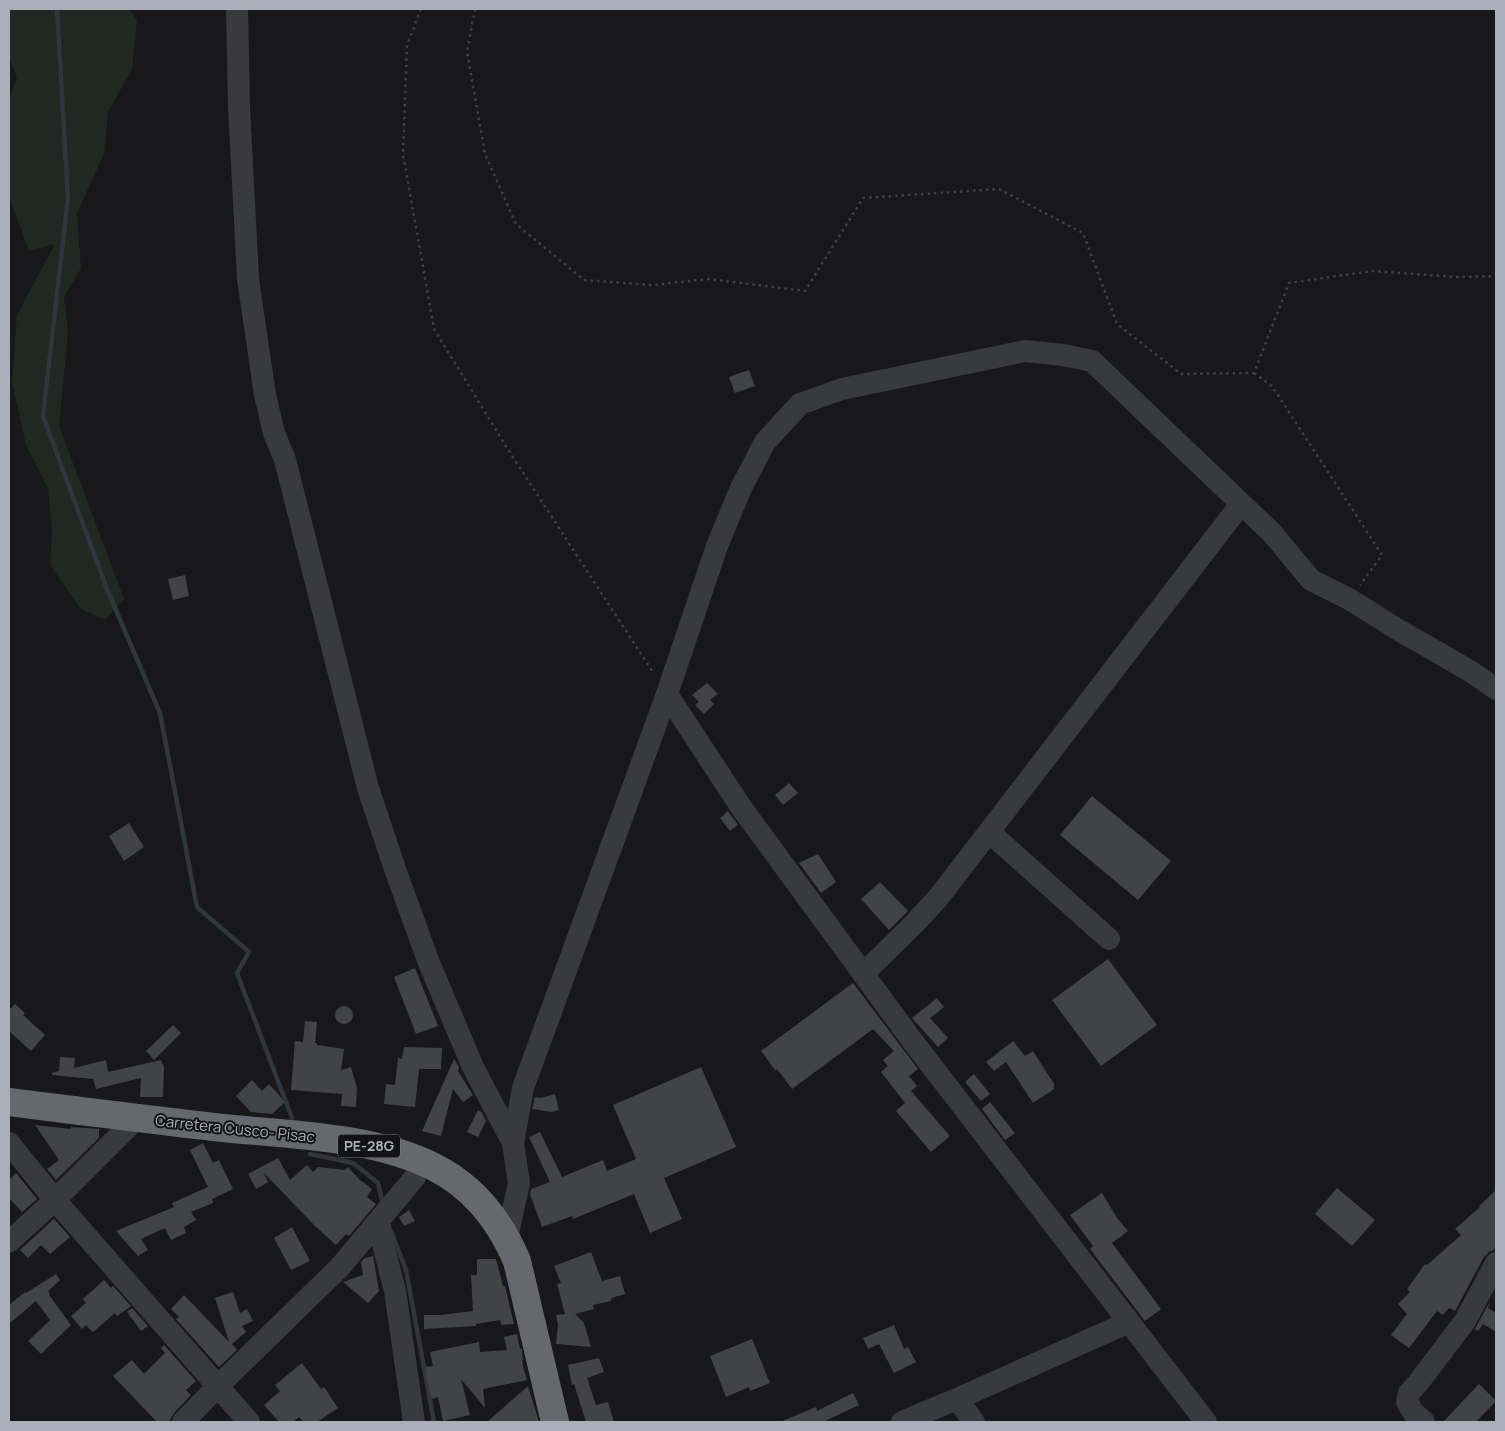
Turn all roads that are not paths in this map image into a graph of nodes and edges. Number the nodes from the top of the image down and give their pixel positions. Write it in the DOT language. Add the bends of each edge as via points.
graph roads {
  1 [pos="237,9"];
  2 [pos="1241,504"];
  3 [pos="1496,689"];
  4 [pos="667,694"];
  5 [pos="989,832"];
  6 [pos="1109,939"];
  7 [pos="863,974"];
  8 [pos="9,1102"];
  9 [pos="136,1119"];
  10 [pos="9,1143"];
  11 [pos="512,1143"];
  12 [pos="422,1162"];
  13 [pos="55,1200"];
  14 [pos="379,1221"];
  15 [pos="507,1238"];
  16 [pos="9,1242"];
  17 [pos="1496,1263"];
  18 [pos="1129,1322"];
  19 [pos="217,1387"];
  20 [pos="957,1399"];
  21 [pos="183,1422"];
  22 [pos="249,1422"];
  23 [pos="414,1422"];
  24 [pos="556,1422"];
  25 [pos="902,1422"];
  26 [pos="974,1422"];
  27 [pos="1206,1422"];
  28 [pos="1424,1422"];
  1 -- 11 [label="street" via="248,279 265,395 274,433 285,460 368,788 393,863 473,1067"];
  2 -- 3 [label="street" via="1272,533 1311,580 1349,599"];
  2 -- 4 [label="street" via="1092,362 1025,351 842,389 800,404 765,442 717,546"];
  2 -- 5 [label="street"];
  4 -- 7 [label="street" via="741,807"];
  4 -- 11 [label="street" via="524,1088"];
  5 -- 6 [label="street"];
  5 -- 7 [label="street" via="938,898"];
  7 -- 18 [label="street"];
  8 -- 9 [label="highway, Carretera Cusco- Pisac / PE-28G"];
  9 -- 12 [label="highway, Carretera Cusco- Pisac / PE-28G" via="319,1138 392,1150"];
  9 -- 13 [label="street"];
  10 -- 13 [label="street"];
  11 -- 15 [label="street" via="519,1182"];
  12 -- 14 [label="street" via="415,1177"];
  12 -- 15 [label="highway, Carretera Cusco- Pisac / PE-28G" via="472,1193"];
  13 -- 16 [label="street"];
  13 -- 19 [label="street"];
  14 -- 19 [label="street" via="340,1266"];
  14 -- 23 [label="street" via="395,1291"];
  15 -- 24 [label="highway, Carretera Cusco- Pisac / PE-28G" via="517,1261"];
  17 -- 28 [label="street" via="1465,1321 1408,1393 1407,1402"];
  18 -- 20 [label="street"];
  18 -- 27 [label="street"];
  19 -- 21 [label="street"];
  19 -- 22 [label="street"];
  20 -- 25 [label="street"];
  20 -- 26 [label="street"];
}
